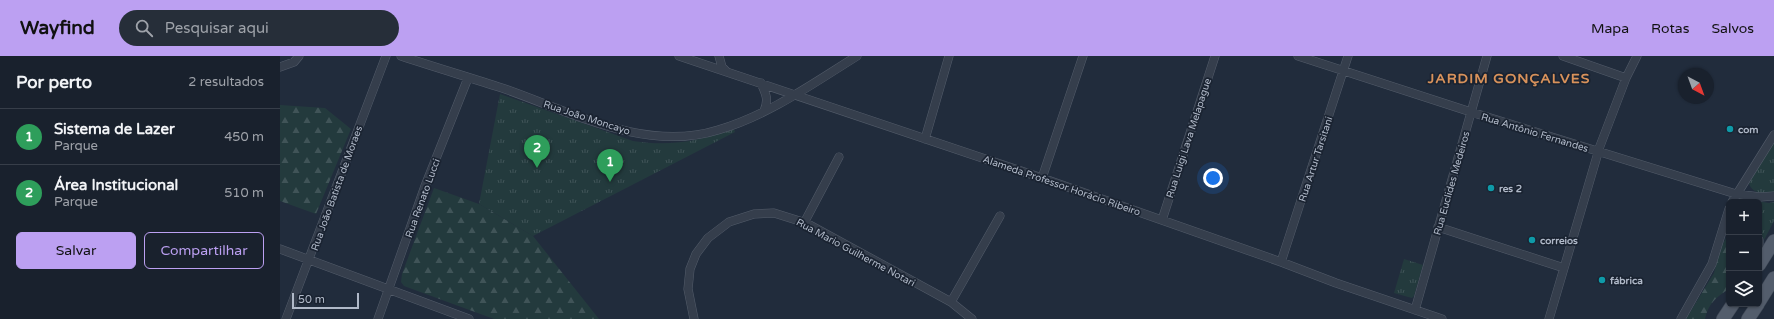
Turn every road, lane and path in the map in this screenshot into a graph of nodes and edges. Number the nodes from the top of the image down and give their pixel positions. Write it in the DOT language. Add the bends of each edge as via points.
graph roads {
  1 [pos="299,56"];
  2 [pos="386,56"];
  3 [pos="401,56"];
  4 [pos="679,56"];
  5 [pos="719,56"];
  6 [pos="856,56"];
  7 [pos="949,56"];
  8 [pos="1083,56"];
  9 [pos="1215,56"];
  10 [pos="1298,56"];
  11 [pos="1348,56"];
  12 [pos="1487,56"];
  13 [pos="1563,56"];
  14 [pos="1637,56"];
  15 [pos="694,58"];
  16 [pos="280,67"];
  17 [pos="1344,70"];
  18 [pos="727,72"];
  19 [pos="468,78"];
  20 [pos="1626,78"];
  21 [pos="761,83"];
  22 [pos="795,94"];
  23 [pos="764,112"];
  24 [pos="1471,112"];
  25 [pos="1774,135"];
  26 [pos="924,139"];
  27 [pos="1598,151"];
  28 [pos="839,157"];
  29 [pos="1042,178"];
  30 [pos="1736,194"];
  31 [pos="1774,196"];
  32 [pos="1734,199"];
  33 [pos="1000,216"];
  34 [pos="1162,220"];
  35 [pos="1726,220"];
  36 [pos="804,223"];
  37 [pos="1438,227"];
  38 [pos="1774,241"];
  39 [pos="280,248"];
  40 [pos="310,259"];
  41 [pos="1762,260"];
  42 [pos="1281,262"];
  43 [pos="1564,268"];
  44 [pos="1774,278"];
  45 [pos="389,289"];
  46 [pos="1762,297"];
  47 [pos="951,302"];
  48 [pos="1731,307"];
  49 [pos="1756,307"];
  50 [pos="1415,310"];
  51 [pos="971,318"];
  52 [pos="286,319"];
  53 [pos="378,319"];
  54 [pos="469,319"];
  55 [pos="694,319"];
  56 [pos="1442,319"];
  57 [pos="1549,319"];
  58 [pos="1681,319"];
  59 [pos="1723,319"];
  60 [pos="1748,319"];
  1 -- 16 [label="street" via="294,62"];
  2 -- 40 [label="street, Rua João Batista de Moraes"];
  3 -- 19 [label="street, Rua João Moncayo"];
  4 -- 15 [label="street, Alameda Professor Horácio Ribeiro"];
  5 -- 18 [label="street" via="722,67"];
  6 -- 22 [label="street, Rua João Moncayo"];
  7 -- 26 [label="street"];
  8 -- 29 [label="street"];
  9 -- 34 [label="street, Rua Luigi Lava Melapague"];
  10 -- 17 [label="street, Rua Antônio Fernandes"];
  11 -- 17 [label="street, Rua Artur Tarsitani"];
  12 -- 24 [label="street, Rua Euclides Medeiros"];
  13 -- 20 [label="street"];
  14 -- 20 [label="street"];
  15 -- 18 [label="street, Alameda Professor Horácio Ribeiro"];
  17 -- 24 [label="street, Rua Antônio Fernandes"];
  17 -- 42 [label="street, Rua Artur Tarsitani"];
  18 -- 21 [label="street, Alameda Professor Horácio Ribeiro"];
  19 -- 23 [label="street, Rua João Moncayo" via="615,128 672,137 717,131"];
  19 -- 45 [label="street, Rua Renato Lucci" via="425,186"];
  20 -- 27 [label="street"];
  21 -- 22 [label="street, Alameda Professor Horácio Ribeiro"];
  21 -- 23 [label="street" via="767,99"];
  22 -- 23 [label="street, Rua João Moncayo"];
  22 -- 26 [label="street, Alameda Professor Horácio Ribeiro"];
  24 -- 27 [label="street, Rua Antônio Fernandes"];
  24 -- 37 [label="street, Rua Euclides Medeiros"];
  25 -- 30 [label="street"];
  26 -- 29 [label="street, Alameda Professor Horácio Ribeiro"];
  27 -- 30 [label="street, Rua Antônio Fernandes"];
  27 -- 43 [label="street"];
  28 -- 36 [label="street"];
  29 -- 34 [label="street, Alameda Professor Horácio Ribeiro"];
  30 -- 31 [label="street, Rua Antônio Fernandes"];
  30 -- 32 [label="street"];
  33 -- 47 [label="street"];
  34 -- 42 [label="street, Alameda Professor Horácio Ribeiro"];
  35 -- 58 [label="street" via="1712,264"];
  36 -- 47 [label="street, Rua Mario Guilherme Notari"];
  36 -- 55 [label="street, Rua Mario Guilherme Notari" via="774,213 754,214 729,222 708,238 696,254 690,269 688,289"];
  37 -- 43 [label="street"];
  37 -- 50 [label="street, Rua Euclides Medeiros"];
  38 -- 41 [label="main road"];
  39 -- 40 [label="street"];
  40 -- 45 [label="street"];
  40 -- 52 [label="street, Rua João Batista de Moraes"];
  42 -- 50 [label="street, Alameda Professor Horácio Ribeiro"];
  43 -- 57 [label="street"];
  44 -- 46 [label="main road"];
  45 -- 53 [label="street, Rua Renato Lucci"];
  45 -- 54 [label="street"];
  47 -- 51 [label="street, Rua Mario Guilherme Notari"];
  48 -- 59 [label="main road"];
  49 -- 60 [label="main road"];
  50 -- 56 [label="street, Alameda Professor Horácio Ribeiro"];
}
